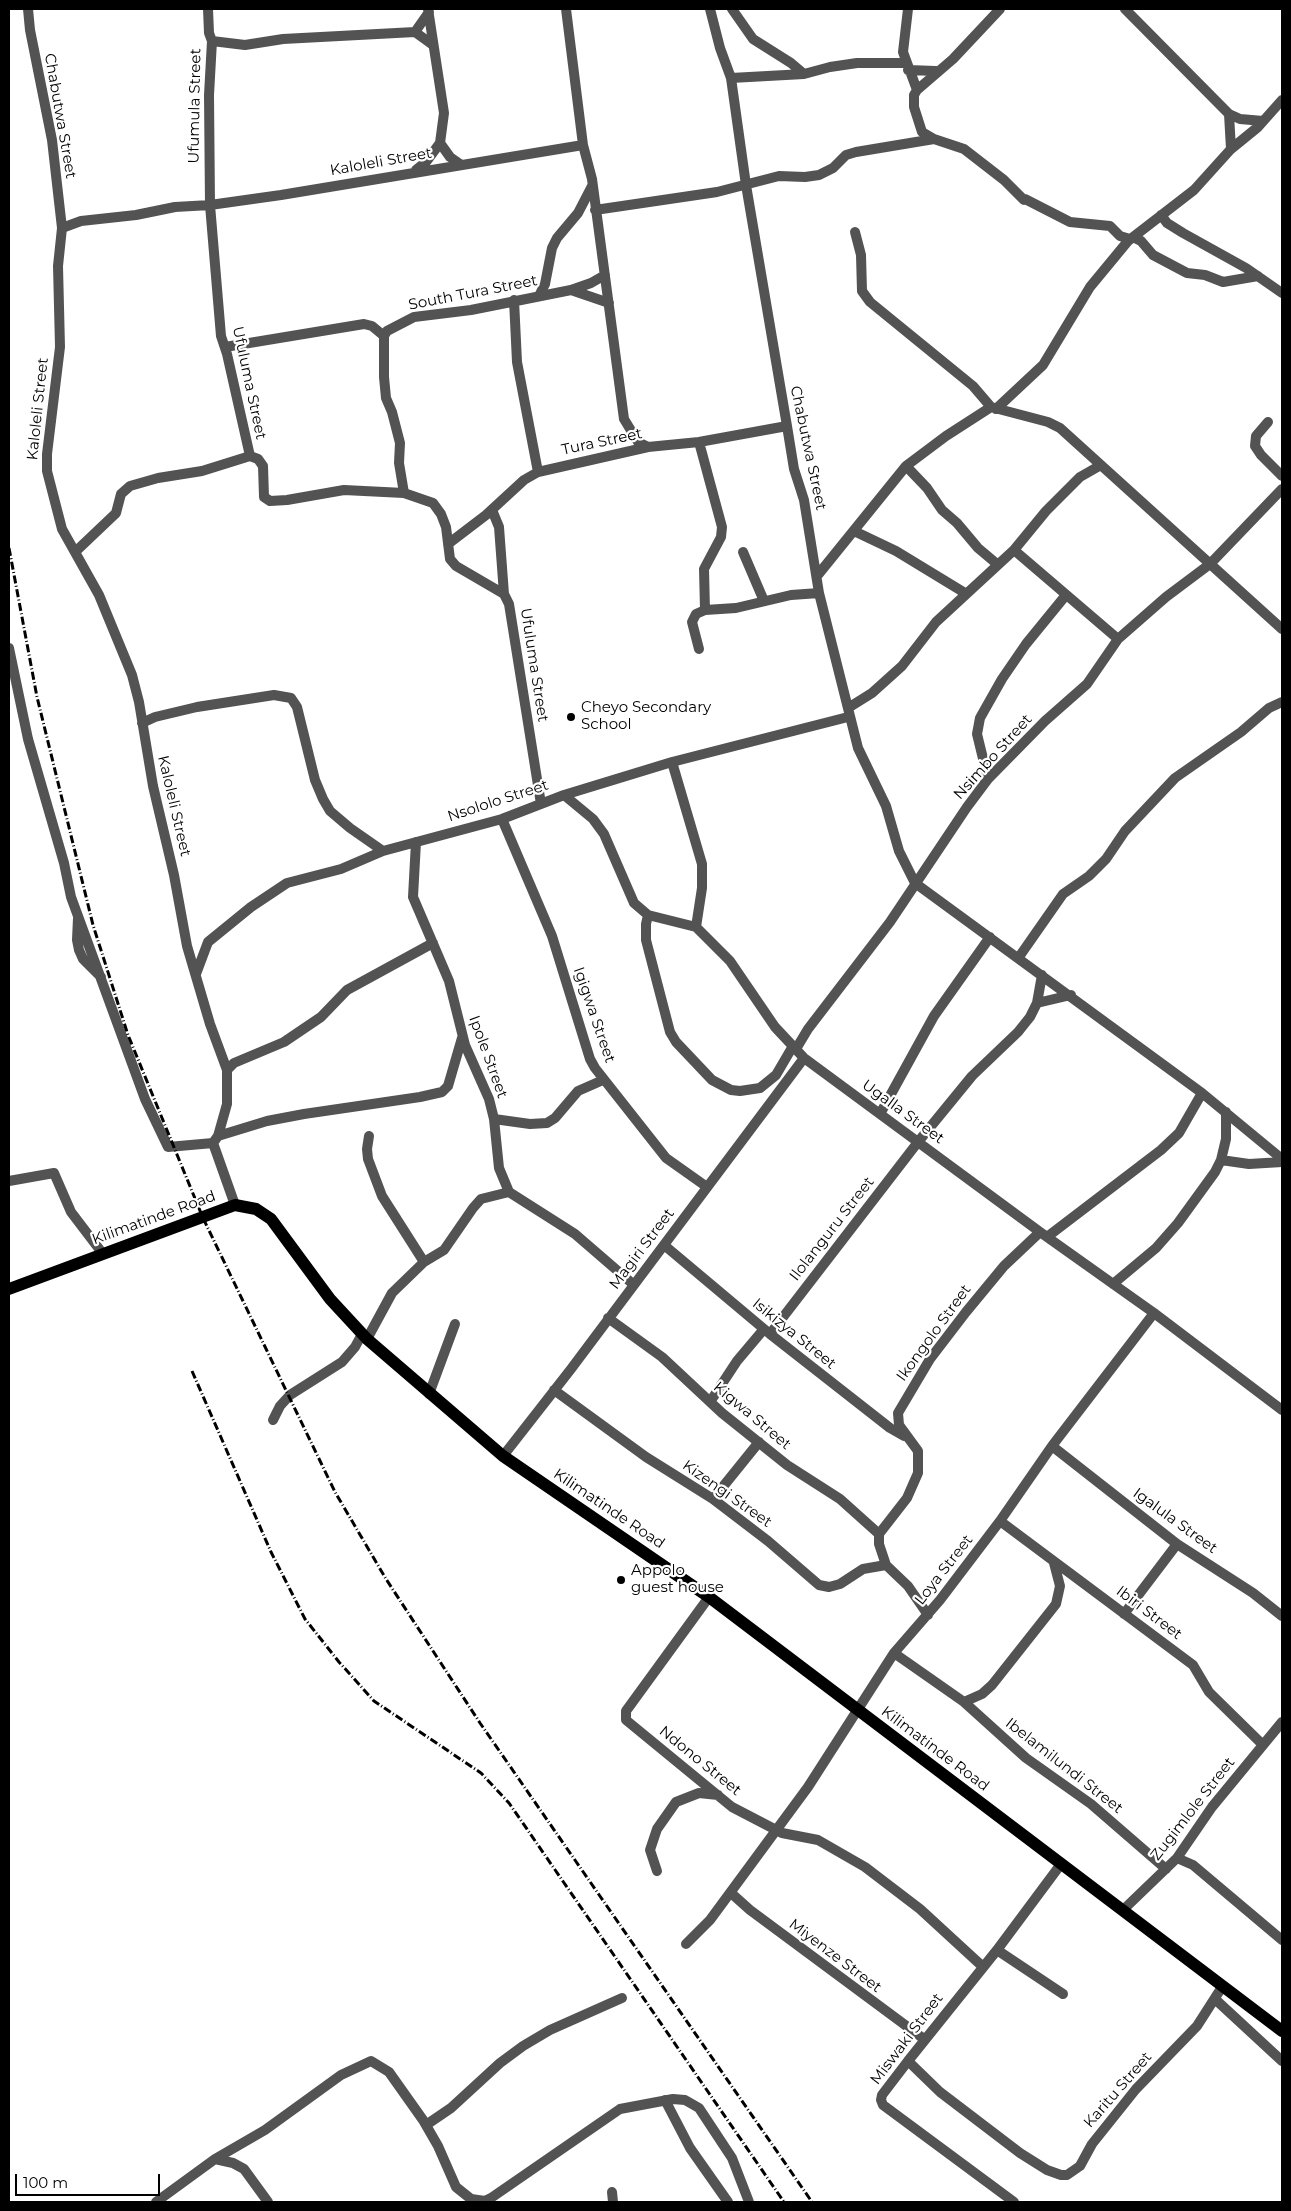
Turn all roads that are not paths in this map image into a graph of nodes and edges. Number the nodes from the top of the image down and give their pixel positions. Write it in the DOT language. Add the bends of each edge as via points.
graph roads {
  1 [pos="28,9"];
  2 [pos="208,9"];
  3 [pos="566,9"];
  4 [pos="710,9"];
  5 [pos="732,9"];
  6 [pos="908,9"];
  7 [pos="1000,9"];
  8 [pos="1125,9"];
  9 [pos="428,11"];
  10 [pos="415,32"];
  11 [pos="212,41"];
  12 [pos="433,45"];
  13 [pos="907,66"];
  14 [pos="936,72"];
  15 [pos="804,74"];
  16 [pos="731,78"];
  17 [pos="917,90"];
  18 [pos="1282,100"];
  19 [pos="1228,114"];
  20 [pos="1264,121"];
  21 [pos="934,139"];
  22 [pos="440,143"];
  23 [pos="583,145"];
  24 [pos="1231,149"];
  25 [pos="460,164"];
  26 [pos="414,172"];
  27 [pos="593,185"];
  28 [pos="746,185"];
  29 [pos="210,205"];
  30 [pos="595,210"];
  31 [pos="1161,215"];
  32 [pos="62,228"];
  33 [pos="854,232"];
  34 [pos="1131,238"];
  35 [pos="604,275"];
  36 [pos="1258,276"];
  37 [pos="571,290"];
  38 [pos="1282,293"];
  39 [pos="539,296"];
  40 [pos="514,300"];
  41 [pos="609,303"];
  42 [pos="384,336"];
  43 [pos="225,347"];
  44 [pos="994,408"];
  45 [pos="1268,422"];
  46 [pos="786,426"];
  47 [pos="699,442"];
  48 [pos="648,447"];
  49 [pos="250,456"];
  50 [pos="1101,465"];
  51 [pos="906,466"];
  52 [pos="538,472"];
  53 [pos="1282,476"];
  54 [pos="1282,489"];
  55 [pos="404,493"];
  56 [pos="492,510"];
  57 [pos="854,530"];
  58 [pos="448,544"];
  59 [pos="1014,550"];
  60 [pos="76,551"];
  61 [pos="743,552"];
  62 [pos="997,564"];
  63 [pos="1210,564"];
  64 [pos="817,576"];
  65 [pos="819,593"];
  66 [pos="965,593"];
  67 [pos="504,594"];
  68 [pos="1066,595"];
  69 [pos="764,601"];
  70 [pos="705,610"];
  71 [pos="1282,629"];
  72 [pos="1118,639"];
  73 [pos="9,648"];
  74 [pos="699,649"];
  75 [pos="1282,702"];
  76 [pos="848,712"];
  77 [pos="142,723"];
  78 [pos="672,762"];
  79 [pos="988,779"];
  80 [pos="564,795"];
  81 [pos="541,804"];
  82 [pos="502,819"];
  83 [pos="416,842"];
  84 [pos="383,851"];
  85 [pos="915,883"];
  86 [pos="648,915"];
  87 [pos="696,927"];
  88 [pos="990,937"];
  89 [pos="433,943"];
  90 [pos="1019,958"];
  91 [pos="196,974"];
  92 [pos="1042,975"];
  93 [pos="1071,996"];
  94 [pos="1037,1004"];
  95 [pos="463,1036"];
  96 [pos="795,1048"];
  97 [pos="804,1058"];
  98 [pos="227,1070"];
  99 [pos="603,1080"];
  100 [pos="1202,1094"];
  101 [pos="1226,1112"];
  102 [pos="880,1114"];
  103 [pos="494,1119"];
  104 [pos="369,1136"];
  105 [pos="215,1140"];
  106 [pos="918,1142"];
  107 [pos="1221,1160"];
  108 [pos="1282,1160"];
  109 [pos="9,1181"];
  110 [pos="707,1187"];
  111 [pos="509,1192"];
  112 [pos="235,1205"];
  113 [pos="1044,1235"];
  114 [pos="664,1246"];
  115 [pos="102,1254"];
  116 [pos="424,1262"];
  117 [pos="1113,1284"];
  118 [pos="634,1285"];
  119 [pos="9,1289"];
  120 [pos="1154,1313"];
  121 [pos="608,1318"];
  122 [pos="455,1324"];
  123 [pos="767,1332"];
  124 [pos="365,1336"];
  125 [pos="554,1390"];
  126 [pos="429,1394"];
  127 [pos="710,1402"];
  128 [pos="1282,1410"];
  129 [pos="273,1420"];
  130 [pos="911,1440"];
  131 [pos="758,1442"];
  132 [pos="1052,1446"];
  133 [pos="502,1456"];
  134 [pos="713,1499"];
  135 [pos="1000,1521"];
  136 [pos="879,1534"];
  137 [pos="1177,1544"];
  138 [pos="1054,1563"];
  139 [pos="886,1565"];
  140 [pos="709,1597"];
  141 [pos="1124,1614"];
  142 [pos="928,1615"];
  143 [pos="1282,1616"];
  144 [pos="894,1653"];
  145 [pos="964,1702"];
  146 [pos="856,1710"];
  147 [pos="1282,1722"];
  148 [pos="1278,1737"];
  149 [pos="1263,1745"];
  150 [pos="719,1795"];
  151 [pos="776,1830"];
  152 [pos="1177,1858"];
  153 [pos="1061,1864"];
  154 [pos="1166,1869"];
  155 [pos="657,1871"];
  156 [pos="731,1893"];
  157 [pos="1123,1910"];
  158 [pos="1282,1940"];
  159 [pos="686,1944"];
  160 [pos="997,1950"];
  161 [pos="982,1966"];
  162 [pos="1222,1987"];
  163 [pos="1063,1994"];
  164 [pos="622,1998"];
  165 [pos="1216,2000"];
  166 [pos="1282,2030"];
  167 [pos="924,2039"];
  168 [pos="908,2061"];
  169 [pos="1282,2061"];
  170 [pos="666,2100"];
  171 [pos="426,2125"];
  172 [pos="215,2159"];
  173 [pos="162,2201"];
  174 [pos="268,2202"];
  175 [pos="479,2202"];
  176 [pos="728,2202"];
  177 [pos="750,2202"];
  178 [pos="1014,2202"];
  1 -- 32 [label="street, Chabutwa Street" via="52,140"];
  2 -- 11 [label="street, Ufumula Street"];
  3 -- 23 [label="street"];
  4 -- 16 [label="street, Chabutwa Street"];
  5 -- 15 [label="street" via="753,39"];
  6 -- 13 [label="street" via="903,43"];
  7 -- 14 [label="street" via="953,59"];
  8 -- 19 [label="street"];
  9 -- 10 [label="street"];
  9 -- 12 [label="street"];
  10 -- 11 [label="street" via="292,38 245,45"];
  10 -- 12 [label="street"];
  11 -- 29 [label="street, Ufumula Street"];
  12 -- 22 [label="street" via="444,113"];
  13 -- 14 [label="street"];
  13 -- 15 [label="street" via="839,65"];
  13 -- 17 [label="street"];
  14 -- 17 [label="street"];
  15 -- 16 [label="street"];
  16 -- 28 [label="street, Chabutwa Street"];
  17 -- 21 [label="street" via="915,117 922,132"];
  18 -- 20 [label="street"];
  19 -- 20 [label="street" via="1240,119"];
  19 -- 24 [label="street"];
  20 -- 24 [label="street"];
  21 -- 28 [label="street" via="846,155 833,168 819,175 779,176"];
  21 -- 34 [label="street" via="964,149 1025,199 1070,222 1110,226 1120,236"];
  22 -- 25 [label="street"];
  22 -- 26 [label="street"];
  23 -- 25 [label="street, Kaloleli Street"];
  23 -- 27 [label="street"];
  24 -- 31 [label="street" via="1194,190"];
  25 -- 26 [label="street, Kaloleli Street"];
  26 -- 29 [label="street, Kaloleli Street"];
  27 -- 30 [label="street"];
  27 -- 39 [label="street" via="578,213 557,238"];
  28 -- 30 [label="street"];
  28 -- 46 [label="street, Chabutwa Street"];
  29 -- 32 [label="street, Kaloleli Street" via="81,221"];
  29 -- 43 [label="street, Ufuluma Street" via="221,336"];
  30 -- 35 [label="street"];
  31 -- 34 [label="street"];
  31 -- 36 [label="street" via="1167,223"];
  32 -- 60 [label="street, Kaloleli Street" via="58,266 60,347 47,471 62,529"];
  33 -- 44 [label="street" via="861,255 862,291 870,302 973,386"];
  34 -- 36 [label="street" via="1141,241 1153,255 1188,273 1224,282"];
  34 -- 44 [label="street" via="1090,287 1043,365"];
  35 -- 37 [label="street" via="591,284"];
  35 -- 41 [label="street"];
  36 -- 38 [label="street"];
  37 -- 39 [label="street, South Tura Street"];
  37 -- 41 [label="street, South Tura Street"];
  39 -- 40 [label="street, South Tura Street"];
  40 -- 42 [label="street, South Tura Street" via="471,310 414,316"];
  40 -- 52 [label="street" via="517,362"];
  41 -- 48 [label="street" via="624,419 638,442"];
  42 -- 43 [label="street" via="364,324"];
  42 -- 55 [label="street" via="386,398 400,443 399,463"];
  43 -- 49 [label="street, Ufuluma Street"];
  44 -- 50 [label="street" via="1060,428"];
  44 -- 51 [label="street" via="946,436"];
  45 -- 53 [label="street" via="1256,436 1255,446"];
  46 -- 47 [label="street, Tura Street"];
  46 -- 64 [label="street, Chabutwa Street" via="804,500"];
  47 -- 48 [label="street, Tura Street"];
  47 -- 70 [label="street" via="722,526 704,569"];
  48 -- 52 [label="street, Tura Street"];
  49 -- 55 [label="street, Ufuluma Street" via="258,458 263,466 263,494 270,501 344,490"];
  49 -- 60 [label="street" via="202,471 130,486 121,494 116,513"];
  50 -- 59 [label="street, Nsololo Street" via="1080,477"];
  50 -- 63 [label="street"];
  51 -- 57 [label="street"];
  51 -- 62 [label="street" via="942,510"];
  52 -- 56 [label="street, Tura Street" via="524,480"];
  54 -- 63 [label="street, Nsimbo Street"];
  55 -- 58 [label="street, Ufuluma Street" via="434,503 442,514"];
  56 -- 58 [label="street, Tura Street"];
  56 -- 67 [label="street" via="500,526"];
  57 -- 64 [label="street"];
  57 -- 66 [label="street"];
  58 -- 67 [label="street, Ufuluma Street" via="448,553 456,566"];
  59 -- 62 [label="street, Nsololo Street"];
  59 -- 68 [label="street"];
  60 -- 77 [label="street, Kaloleli Street" via="119,641 132,675"];
  61 -- 69 [label="street"];
  62 -- 66 [label="street, Nsololo Street"];
  63 -- 71 [label="street"];
  63 -- 72 [label="street, Nsimbo Street"];
  64 -- 65 [label="street, Chabutwa Street"];
  65 -- 69 [label="street"];
  65 -- 76 [label="street, Chabutwa Street"];
  66 -- 76 [label="street, Nsololo Street" via="936,622 902,666"];
  67 -- 81 [label="street, Ufuluma Street" via="512,621"];
  68 -- 72 [label="street"];
  68 -- 79 [label="street" via="1026,644 980,718 977,734"];
  69 -- 70 [label="street" via="736,608"];
  70 -- 74 [label="street" via="693,617 692,622"];
  72 -- 79 [label="street, Nsimbo Street" via="1087,684"];
  73 -- 105 [label="street" via="28,740 78,918 145,1099 168,1147"];
  75 -- 90 [label="street" via="1269,708 1241,732 1175,778 1125,831 1106,859 1064,894"];
  76 -- 78 [label="street, Nsololo Street"];
  76 -- 85 [label="street, Chabutwa Street" via="858,748 886,806 899,851"];
  77 -- 84 [label="street" via="196,707 274,695 291,698 297,707 315,780 330,811"];
  77 -- 91 [label="street, Kaloleli Street" via="187,946"];
  78 -- 80 [label="street, Nsololo Street"];
  78 -- 87 [label="street" via="702,864"];
  79 -- 85 [label="street, Nsimbo Street"];
  80 -- 81 [label="street, Nsololo Street"];
  80 -- 86 [label="street" via="593,819 604,834 634,903"];
  81 -- 82 [label="street, Nsololo Street"];
  82 -- 83 [label="street, Nsololo Street"];
  82 -- 99 [label="street, Igigwa Street" via="552,936 590,1059"];
  83 -- 84 [label="street, Nsololo Street"];
  83 -- 89 [label="street, Ipole Street" via="413,897"];
  84 -- 91 [label="street, Nsololo Street" via="341,868 287,883 208,942"];
  85 -- 88 [label="street"];
  85 -- 96 [label="street, Nsimbo Street" via="890,922"];
  86 -- 87 [label="street"];
  86 -- 96 [label="street, Nsimbo Street" via="646,940 670,1032 712,1080 740,1092 760,1088 776,1075"];
  87 -- 96 [label="street, Ugalla Street" via="730,961 775,1027"];
  88 -- 90 [label="street"];
  88 -- 102 [label="street" via="924,1031"];
  89 -- 95 [label="street, Ipole Street" via="449,981"];
  89 -- 98 [label="street" via="346,990 321,1018 284,1042 234,1062"];
  90 -- 92 [label="street"];
  91 -- 98 [label="street, Kaloleli Street"];
  92 -- 93 [label="street"];
  92 -- 94 [label="street"];
  93 -- 94 [label="street"];
  93 -- 100 [label="street"];
  94 -- 106 [label="street, Ilolanguru Street" via="1018,1032 972,1076"];
  95 -- 103 [label="street, Ipole Street"];
  95 -- 105 [label="street" via="448,1086 442,1092 267,1121"];
  96 -- 97 [label="street, Ugalla Street"];
  97 -- 102 [label="street, Ugalla Street"];
  97 -- 110 [label="street, Magiri Street"];
  98 -- 105 [label="street, Kaloleli Street" via="227,1104"];
  99 -- 103 [label="street" via="578,1091 547,1123"];
  99 -- 110 [label="street, Igigwa Street" via="666,1158"];
  100 -- 101 [label="street"];
  100 -- 113 [label="street, Ikongolo Street" via="1179,1133 1161,1150"];
  101 -- 107 [label="street" via="1226,1140"];
  101 -- 108 [label="street"];
  102 -- 106 [label="street, Ugalla Street"];
  103 -- 111 [label="street, Ipole Street" via="499,1168"];
  104 -- 116 [label="street" via="368,1159 382,1196"];
  105 -- 112 [label="street"];
  106 -- 113 [label="street, Ugalla Street"];
  106 -- 123 [label="street, Ilolanguru Street"];
  107 -- 108 [label="street" via="1249,1164"];
  107 -- 117 [label="street" via="1199,1195 1156,1248"];
  109 -- 115 [label="street" via="54,1172 72,1212"];
  110 -- 114 [label="street, Magiri Street"];
  111 -- 116 [label="street" via="481,1200 444,1250"];
  111 -- 118 [label="street" via="575,1234"];
  112 -- 115 [label="main road, Kilimatinde Road"];
  112 -- 124 [label="main road, Kilimatinde Road" via="256,1208 271,1219 330,1299"];
  113 -- 117 [label="street, Ugalla Street"];
  113 -- 130 [label="street, Ikongolo Street" via="1004,1266 930,1359 902,1402 898,1413 899,1425"];
  114 -- 118 [label="street, Magiri Street"];
  114 -- 123 [label="street, Isikizya Street"];
  115 -- 119 [label="main road, Kilimatinde Road"];
  116 -- 124 [label="street" via="392,1294"];
  117 -- 120 [label="street, Ugalla Street"];
  118 -- 121 [label="street, Magiri Street"];
  120 -- 128 [label="street, Ugalla Street"];
  120 -- 132 [label="street, Loya Street"];
  121 -- 125 [label="street, Magiri Street"];
  121 -- 127 [label="street, Kigwa Street" via="662,1358"];
  122 -- 126 [label="street"];
  123 -- 127 [label="street, Ilolanguru Street" via="737,1361"];
  123 -- 130 [label="street, Isikizya Street" via="890,1428"];
  124 -- 126 [label="main road, Kilimatinde Road"];
  124 -- 129 [label="street" via="342,1362 290,1396"];
  125 -- 133 [label="street, Magiri Street"];
  125 -- 134 [label="street, Kizengi Street"];
  126 -- 133 [label="main road, Kilimatinde Road"];
  127 -- 131 [label="street, Kigwa Street"];
  130 -- 136 [label="street, Ikongolo Street" via="918,1451 918,1473 907,1498"];
  131 -- 134 [label="street"];
  131 -- 136 [label="street, Kigwa Street" via="840,1499"];
  132 -- 135 [label="street, Loya Street"];
  132 -- 137 [label="street, Igalula Street"];
  133 -- 140 [label="main road, Kilimatinde Road"];
  134 -- 139 [label="street, Kizengi Street" via="819,1585 829,1588 863,1569"];
  135 -- 138 [label="street, Ibiri Street"];
  135 -- 142 [label="street, Loya Street"];
  136 -- 139 [label="street"];
  137 -- 141 [label="street"];
  137 -- 143 [label="street, Igalula Street" via="1254,1593"];
  138 -- 141 [label="street, Ibiri Street"];
  138 -- 145 [label="street" via="1060,1586 1056,1604 992,1685 982,1694"];
  139 -- 142 [label="street" via="908,1586"];
  140 -- 146 [label="main road, Kilimatinde Road"];
  140 -- 150 [label="street, Ndono Street" via="624,1716 632,1726"];
  141 -- 149 [label="street, Ibiri Street" via="1193,1666 1209,1692"];
  142 -- 144 [label="street, Loya Street"];
  144 -- 145 [label="street, Ibelamilundi Street"];
  144 -- 146 [label="street, Loya Street"];
  145 -- 154 [label="street, Ibelamilundi Street" via="1026,1758 1084,1798"];
  146 -- 151 [label="street, Loya Street" via="824,1763"];
  146 -- 153 [label="main road, Kilimatinde Road"];
  147 -- 148 [label="street, Zugimlole Street"];
  148 -- 149 [label="street, Zugimlole Street"];
  149 -- 152 [label="street, Zugimlole Street" via="1212,1807"];
  150 -- 151 [label="street, Ndono Street" via="739,1811"];
  150 -- 155 [label="street" via="699,1793 676,1802 657,1829 650,1850"];
  151 -- 156 [label="street, Loya Street"];
  151 -- 161 [label="street, Ndono Street" via="818,1840 864,1867 920,1909"];
  152 -- 154 [label="street, Zugimlole Street"];
  152 -- 158 [label="street" via="1193,1865"];
  153 -- 157 [label="main road, Kilimatinde Road"];
  153 -- 160 [label="street, Miswaki Street"];
  154 -- 157 [label="street, Zugimlole Street"];
  156 -- 159 [label="street, Loya Street"];
  156 -- 167 [label="street, Miyenze Street"];
  157 -- 162 [label="main road, Kilimatinde Road"];
  160 -- 161 [label="street, Miswaki Street"];
  160 -- 163 [label="street"];
  161 -- 167 [label="street, Miswaki Street"];
  162 -- 165 [label="street, Karitu Street"];
  162 -- 166 [label="main road, Kilimatinde Road"];
  164 -- 171 [label="street" via="550,2030 523,2046 451,2108"];
  165 -- 168 [label="street, Karitu Street" via="1197,2026 1110,2119 1080,2166 1067,2175 1047,2170 1020,2153 940,2092"];
  165 -- 169 [label="street"];
  167 -- 168 [label="street, Miswaki Street"];
  168 -- 178 [label="street, Miswaki Street" via="882,2095 883,2104"];
  170 -- 175 [label="street" via="620,2109 508,2188"];
  170 -- 176 [label="street" via="690,2148"];
  170 -- 177 [label="street" via="685,2100 698,2108 732,2158"];
  171 -- 172 [label="street" via="389,2072 371,2062 341,2075 265,2130"];
  171 -- 175 [label="street" via="456,2187 462,2194"];
  172 -- 173 [label="street"];
  172 -- 174 [label="street" via="244,2169"];
}
